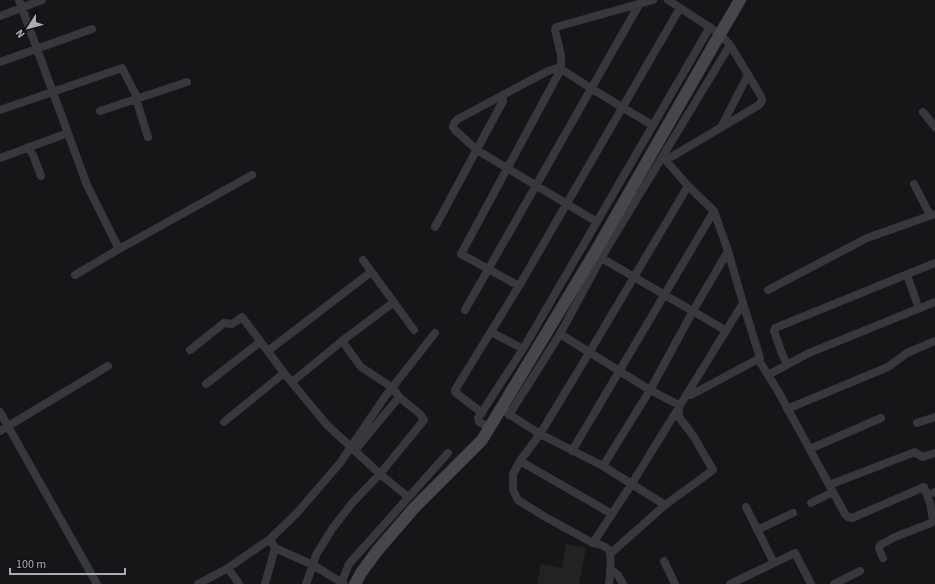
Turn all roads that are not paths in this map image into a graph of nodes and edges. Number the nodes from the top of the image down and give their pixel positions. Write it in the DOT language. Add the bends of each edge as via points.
graph roads {
  1 [pos="42,0"];
  2 [pos="653,0"];
  3 [pos="668,0"];
  4 [pos="740,0"];
  5 [pos="640,3"];
  6 [pos="20,4"];
  7 [pos="680,8"];
  8 [pos="0,16"];
  9 [pos="92,29"];
  10 [pos="715,30"];
  11 [pos="730,44"];
  12 [pos="37,50"];
  13 [pos="0,62"];
  14 [pos="561,68"];
  15 [pos="748,75"];
  16 [pos="187,82"];
  17 [pos="592,89"];
  18 [pos="52,92"];
  19 [pos="503,95"];
  20 [pos="136,100"];
  21 [pos="623,108"];
  22 [pos="0,110"];
  23 [pos="100,111"];
  24 [pos="923,112"];
  25 [pos="652,125"];
  26 [pos="722,126"];
  27 [pos="935,127"];
  28 [pos="68,133"];
  29 [pos="148,137"];
  30 [pos="28,147"];
  31 [pos="477,150"];
  32 [pos="0,158"];
  33 [pos="665,159"];
  34 [pos="507,168"];
  35 [pos="252,175"];
  36 [pos="41,176"];
  37 [pos="914,184"];
  38 [pos="536,186"];
  39 [pos="688,186"];
  40 [pos="566,203"];
  41 [pos="714,212"];
  42 [pos="933,214"];
  43 [pos="597,222"];
  44 [pos="435,227"];
  45 [pos="119,249"];
  46 [pos="728,251"];
  47 [pos="598,256"];
  48 [pos="363,260"];
  49 [pos="935,263"];
  50 [pos="488,269"];
  51 [pos="371,272"];
  52 [pos="74,275"];
  53 [pos="907,275"];
  54 [pos="634,277"];
  55 [pos="519,286"];
  56 [pos="768,290"];
  57 [pos="664,294"];
  58 [pos="394,302"];
  59 [pos="935,302"];
  60 [pos="742,303"];
  61 [pos="919,309"];
  62 [pos="465,310"];
  63 [pos="693,311"];
  64 [pos="414,330"];
  65 [pos="725,330"];
  66 [pos="491,332"];
  67 [pos="436,333"];
  68 [pos="560,334"];
  69 [pos="342,341"];
  70 [pos="935,341"];
  71 [pos="260,342"];
  72 [pos="523,349"];
  73 [pos="190,350"];
  74 [pos="268,351"];
  75 [pos="589,353"];
  76 [pos="758,359"];
  77 [pos="787,365"];
  78 [pos="108,366"];
  79 [pos="620,371"];
  80 [pos="284,373"];
  81 [pos="768,375"];
  82 [pos="292,382"];
  83 [pos="206,384"];
  84 [pos="393,388"];
  85 [pos="650,390"];
  86 [pos="687,394"];
  87 [pos="399,397"];
  88 [pos="679,405"];
  89 [pos="787,409"];
  90 [pos="0,412"];
  91 [pos="505,412"];
  92 [pos="482,413"];
  93 [pos="935,416"];
  94 [pos="881,418"];
  95 [pos="224,422"];
  96 [pos="917,423"];
  97 [pos="8,426"];
  98 [pos="489,427"];
  99 [pos="0,431"];
  100 [pos="540,434"];
  101 [pos="353,449"];
  102 [pos="810,449"];
  103 [pos="572,451"];
  104 [pos="448,453"];
  105 [pos="935,453"];
  106 [pos="520,461"];
  107 [pos="603,466"];
  108 [pos="380,474"];
  109 [pos="631,485"];
  110 [pos="831,489"];
  111 [pos="935,492"];
  112 [pos="927,495"];
  113 [pos="408,497"];
  114 [pos="811,503"];
  115 [pos="665,505"];
  116 [pos="746,508"];
  117 [pos="794,513"];
  118 [pos="612,514"];
  119 [pos="757,530"];
  120 [pos="270,539"];
  121 [pos="593,543"];
  122 [pos="275,548"];
  123 [pos="610,553"];
  124 [pos="883,558"];
  125 [pos="664,561"];
  126 [pos="774,563"];
  127 [pos="313,565"];
  128 [pos="228,568"];
  129 [pos="610,569"];
  130 [pos="860,571"];
  131 [pos="98,584"];
  132 [pos="198,584"];
  133 [pos="239,584"];
  134 [pos="265,584"];
  135 [pos="306,584"];
  136 [pos="342,584"];
  137 [pos="354,584"];
  138 [pos="609,584"];
  139 [pos="623,584"];
  140 [pos="675,584"];
  141 [pos="730,584"];
  142 [pos="811,584"];
  143 [pos="834,584"];
  1 -- 6 [label="street"];
  2 -- 5 [label="street"];
  3 -- 7 [label="street"];
  4 -- 10 [label="street"];
  5 -- 14 [label="street" via="556,27"];
  5 -- 17 [label="street"];
  6 -- 8 [label="street"];
  6 -- 12 [label="street"];
  7 -- 10 [label="street"];
  7 -- 21 [label="street"];
  9 -- 12 [label="street"];
  10 -- 11 [label="street"];
  10 -- 25 [label="street"];
  10 -- 47 [label="street"];
  11 -- 15 [label="street"];
  11 -- 33 [label="street"];
  12 -- 13 [label="street"];
  12 -- 18 [label="street"];
  14 -- 17 [label="street"];
  14 -- 19 [label="street" via="554,68"];
  14 -- 34 [label="street"];
  15 -- 26 [label="street"];
  15 -- 26 [label="street" via="761,96 761,103"];
  16 -- 20 [label="street"];
  17 -- 21 [label="street"];
  17 -- 38 [label="street"];
  18 -- 20 [label="street" via="122,68 137,97"];
  18 -- 22 [label="street"];
  18 -- 28 [label="street"];
  19 -- 31 [label="street" via="503,101"];
  19 -- 31 [label="street" via="454,123 456,131"];
  20 -- 23 [label="street"];
  20 -- 29 [label="street"];
  21 -- 25 [label="street"];
  21 -- 40 [label="street"];
  24 -- 27 [label="street"];
  25 -- 43 [label="street"];
  26 -- 33 [label="street"];
  28 -- 30 [label="street"];
  28 -- 45 [label="street" via="87,185"];
  30 -- 32 [label="street"];
  30 -- 36 [label="street"];
  31 -- 34 [label="street"];
  31 -- 44 [label="street"];
  33 -- 39 [label="street"];
  33 -- 47 [label="street"];
  34 -- 38 [label="street"];
  34 -- 50 [label="street" via="461,254"];
  35 -- 45 [label="street"];
  37 -- 42 [label="street"];
  38 -- 40 [label="street"];
  38 -- 50 [label="street"];
  39 -- 41 [label="street"];
  39 -- 54 [label="street"];
  40 -- 43 [label="street"];
  40 -- 55 [label="street"];
  41 -- 46 [label="street"];
  41 -- 57 [label="street"];
  42 -- 56 [label="street" via="867,238"];
  43 -- 72 [label="street"];
  45 -- 52 [label="street"];
  46 -- 60 [label="street"];
  46 -- 63 [label="street"];
  47 -- 54 [label="street"];
  47 -- 68 [label="street"];
  47 -- 91 [label="street"];
  48 -- 51 [label="street"];
  49 -- 53 [label="street"];
  50 -- 55 [label="street"];
  50 -- 62 [label="street"];
  51 -- 58 [label="street"];
  51 -- 74 [label="street"];
  53 -- 61 [label="street"];
  53 -- 77 [label="street" via="775,328 776,338"];
  54 -- 57 [label="street"];
  54 -- 75 [label="street"];
  55 -- 66 [label="street"];
  57 -- 63 [label="street"];
  57 -- 79 [label="street"];
  58 -- 64 [label="street"];
  58 -- 69 [label="street"];
  59 -- 61 [label="street"];
  60 -- 65 [label="street"];
  60 -- 76 [label="street" via="760,358"];
  61 -- 77 [label="street" via="809,353"];
  63 -- 65 [label="street"];
  63 -- 85 [label="street"];
  65 -- 86 [label="street"];
  66 -- 72 [label="street"];
  66 -- 92 [label="street" via="455,390"];
  67 -- 84 [label="street"];
  68 -- 75 [label="street"];
  68 -- 91 [label="street"];
  69 -- 82 [label="street"];
  69 -- 84 [label="street" via="362,366"];
  70 -- 89 [label="street" via="906,353 888,367"];
  71 -- 73 [label="street" via="242,317 232,324 224,323"];
  71 -- 74 [label="street"];
  71 -- 83 [label="street"];
  72 -- 92 [label="street"];
  74 -- 80 [label="street"];
  75 -- 79 [label="street"];
  75 -- 100 [label="street"];
  76 -- 81 [label="street"];
  76 -- 86 [label="street" via="691,395"];
  77 -- 81 [label="street"];
  78 -- 97 [label="street"];
  79 -- 85 [label="street"];
  79 -- 103 [label="street"];
  80 -- 82 [label="street"];
  80 -- 95 [label="street"];
  81 -- 89 [label="street"];
  82 -- 101 [label="street" via="327,425"];
  84 -- 87 [label="street"];
  84 -- 101 [label="street" via="384,398"];
  85 -- 88 [label="street"];
  85 -- 107 [label="street"];
  86 -- 88 [label="street"];
  87 -- 101 [label="street"];
  87 -- 108 [label="street" via="424,420"];
  88 -- 109 [label="street"];
  88 -- 115 [label="street" via="679,417 713,470"];
  89 -- 102 [label="street"];
  90 -- 97 [label="street"];
  91 -- 98 [label="street"];
  91 -- 100 [label="street"];
  92 -- 98 [label="street" via="478,418 479,422"];
  93 -- 96 [label="street"];
  94 -- 102 [label="street"];
  97 -- 99 [label="street"];
  97 -- 131 [label="street"];
  98 -- 137 [label="street" via="482,440 414,508 377,551"];
  100 -- 103 [label="street"];
  100 -- 106 [label="street"];
  101 -- 108 [label="street"];
  101 -- 120 [label="street" via="297,513"];
  102 -- 110 [label="street"];
  103 -- 107 [label="street"];
  104 -- 113 [label="street"];
  105 -- 110 [label="street" via="922,457 915,452"];
  106 -- 118 [label="street"];
  106 -- 121 [label="street" via="512,481 518,500"];
  107 -- 109 [label="street"];
  108 -- 113 [label="street"];
  108 -- 127 [label="street" via="332,529 316,555"];
  109 -- 115 [label="street"];
  109 -- 118 [label="street"];
  110 -- 112 [label="street" via="845,514 852,518 924,487"];
  110 -- 114 [label="street"];
  111 -- 112 [label="street"];
  112 -- 124 [label="street" via="933,520 931,523 880,545"];
  113 -- 136 [label="street" via="349,564"];
  115 -- 123 [label="street"];
  116 -- 119 [label="street"];
  117 -- 119 [label="street"];
  118 -- 121 [label="street"];
  119 -- 126 [label="street"];
  120 -- 122 [label="street"];
  120 -- 128 [label="street"];
  121 -- 123 [label="street" via="608,548"];
  122 -- 127 [label="street"];
  122 -- 134 [label="street"];
  123 -- 129 [label="street"];
  125 -- 140 [label="street"];
  126 -- 141 [label="street"];
  126 -- 142 [label="street" via="795,553"];
  127 -- 135 [label="street"];
  127 -- 136 [label="street"];
  128 -- 132 [label="street"];
  128 -- 133 [label="street"];
  129 -- 138 [label="street"];
  129 -- 139 [label="street" via="618,575"];
  130 -- 143 [label="street"];
}
